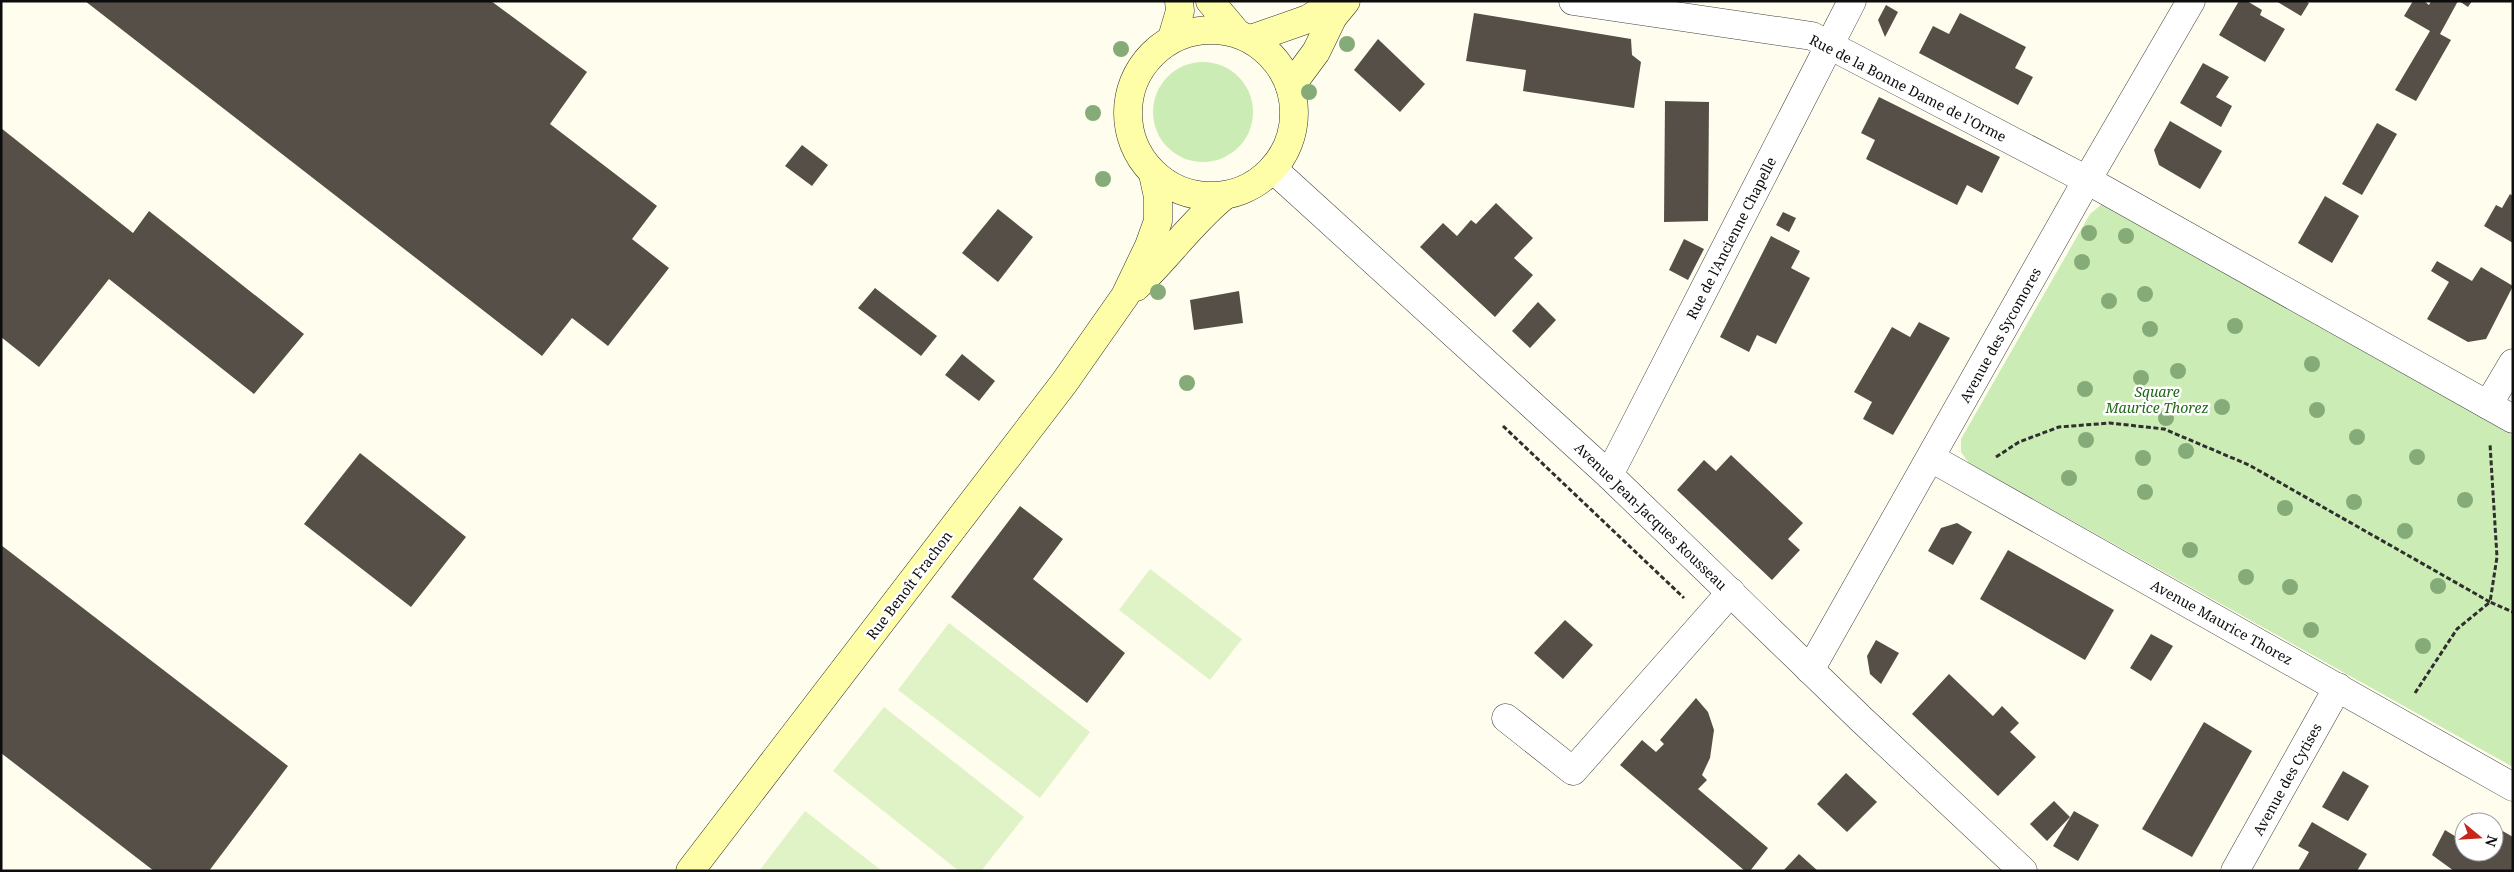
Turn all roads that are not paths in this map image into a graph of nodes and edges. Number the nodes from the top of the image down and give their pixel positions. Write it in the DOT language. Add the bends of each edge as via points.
graph roads {
  1 [pos="1179,1"];
  2 [pos="1210,1"];
  3 [pos="1337,1"];
  4 [pos="1346,1"];
  5 [pos="1573,1"];
  6 [pos="1852,1"];
  7 [pos="2190,1"];
  8 [pos="1244,36"];
  9 [pos="1172,38"];
  10 [pos="1830,45"];
  11 [pos="1290,87"];
  12 [pos="1273,169"];
  13 [pos="1153,174"];
  14 [pos="2087,180"];
  15 [pos="1224,196"];
  16 [pos="1125,296"];
  17 [pos="2513,363"];
  18 [pos="2488,405"];
  19 [pos="2513,419"];
  20 [pos="1931,458"];
  21 [pos="1609,475"];
  22 [pos="1731,592"];
  23 [pos="1810,670"];
  24 [pos="2338,687"];
  25 [pos="1506,718"];
  26 [pos="2513,787"];
  27 [pos="690,871"];
  28 [pos="2023,871"];
  29 [pos="2235,871"];
  1 -- 9 [label="main road" via="1180,11"];
  2 -- 8 [label="main road"];
  3 -- 8 [label="main road" via="1308,19"];
  4 -- 11 [label="main road" via="1333,17 1316,52"];
  5 -- 10 [label="street, Rue de la Bonne Dame de l'Orme" via="1812,36"];
  6 -- 10 [label="street, Rue de l'Ancienne Chapelle"];
  7 -- 14 [label="street, Avenue des Sycomores"];
  8 -- 9 [label="main road" via="1203,29"];
  8 -- 11 [label="main road" via="1272,55"];
  9 -- 13 [label="main road" via="1149,56 1135,76 1127,116 1134,147"];
  10 -- 14 [label="street, Rue de la Bonne Dame de l'Orme"];
  10 -- 21 [label="street, Rue de l'Ancienne Chapelle"];
  11 -- 12 [label="main road" via="1294,110 1290,139"];
  12 -- 15 [label="main road" via="1249,187"];
  12 -- 21 [label="street, Avenue Jean-Jacques Rousseau"];
  13 -- 15 [label="main road" via="1182,192"];
  13 -- 16 [label="main road" via="1158,220"];
  14 -- 18 [label="street"];
  14 -- 20 [label="street, Avenue des Sycomores"];
  15 -- 16 [label="main road" via="1202,214 1160,264"];
  16 -- 27 [label="main road, Rue Benoît Frachon" via="1064,383"];
  17 -- 18 [label="street"];
  18 -- 19 [label="street"];
  20 -- 23 [label="street, Avenue des Sycomores"];
  20 -- 24 [label="street, Avenue Maurice Thorez"];
  21 -- 22 [label="street, Avenue Jean-Jacques Rousseau"];
  22 -- 23 [label="street, Avenue Jean-Jacques Rousseau"];
  22 -- 25 [label="street" via="1573,771"];
  23 -- 28 [label="street, Avenue Jean-Jacques Rousseau"];
  24 -- 26 [label="street, Avenue Maurice Thorez"];
  24 -- 29 [label="street, Avenue des Cytises"];
}
